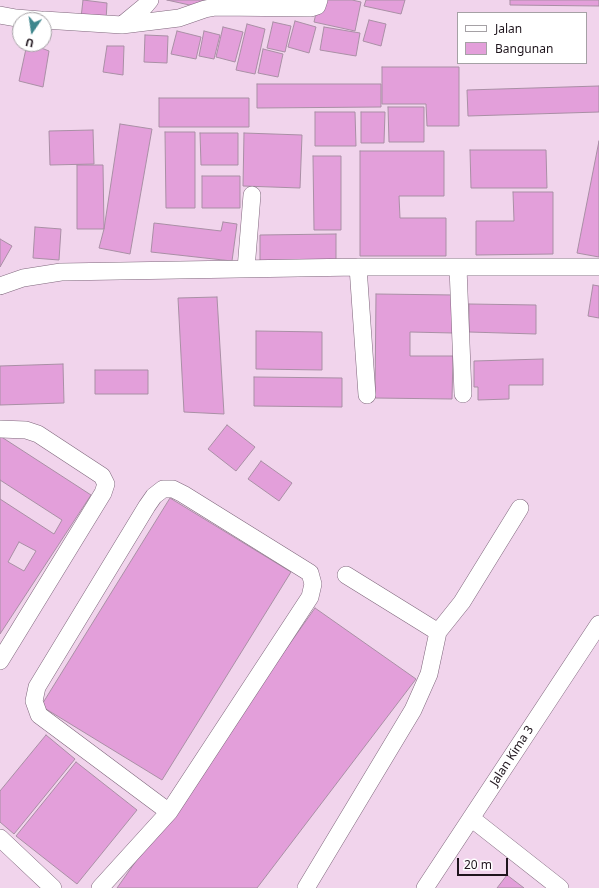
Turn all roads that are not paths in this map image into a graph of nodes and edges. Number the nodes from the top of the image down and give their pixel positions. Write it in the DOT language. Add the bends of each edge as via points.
graph roads {
  1 [pos="150,0"];
  2 [pos="319,0"];
  3 [pos="0,15"];
  4 [pos="12,17"];
  5 [pos="52,21"];
  6 [pos="122,25"];
  7 [pos="252,195"];
  8 [pos="458,267"];
  9 [pos="599,267"];
  10 [pos="358,268"];
  11 [pos="246,269"];
  12 [pos="0,286"];
  13 [pos="463,394"];
  14 [pos="367,395"];
  15 [pos="0,429"];
  16 [pos="520,508"];
  17 [pos="346,575"];
  18 [pos="599,624"];
  19 [pos="438,632"];
  20 [pos="0,662"];
  21 [pos="169,812"];
  22 [pos="472,818"];
  23 [pos="0,838"];
  24 [pos="53,888"];
  25 [pos="100,888"];
  26 [pos="306,888"];
  27 [pos="425,888"];
  28 [pos="560,888"];
  1 -- 6 [label="street"];
  2 -- 6 [label="street" via="317,6 311,8 216,7 179,18"];
  3 -- 4 [label="street"];
  5 -- 6 [label="street"];
  7 -- 11 [label="street"];
  8 -- 9 [label="street"];
  8 -- 10 [label="street"];
  8 -- 13 [label="street"];
  10 -- 11 [label="street"];
  10 -- 14 [label="street"];
  11 -- 12 [label="street" via="61,272 23,278"];
  15 -- 20 [label="street" via="26,430 38,434 102,476 106,484 103,493"];
  16 -- 19 [label="street" via="462,602"];
  17 -- 19 [label="street"];
  18 -- 22 [label="street, Jalan Kima 3"];
  19 -- 26 [label="street" via="429,674 413,710"];
  21 -- 21 [label="street" via="310,597 313,584 310,573 183,494 173,489 163,489 147,506 37,687 34,701 39,715"];
  21 -- 25 [label="street"];
  22 -- 27 [label="street, Jalan Kima 3"];
  22 -- 28 [label="street"];
  23 -- 24 [label="street"];
}
